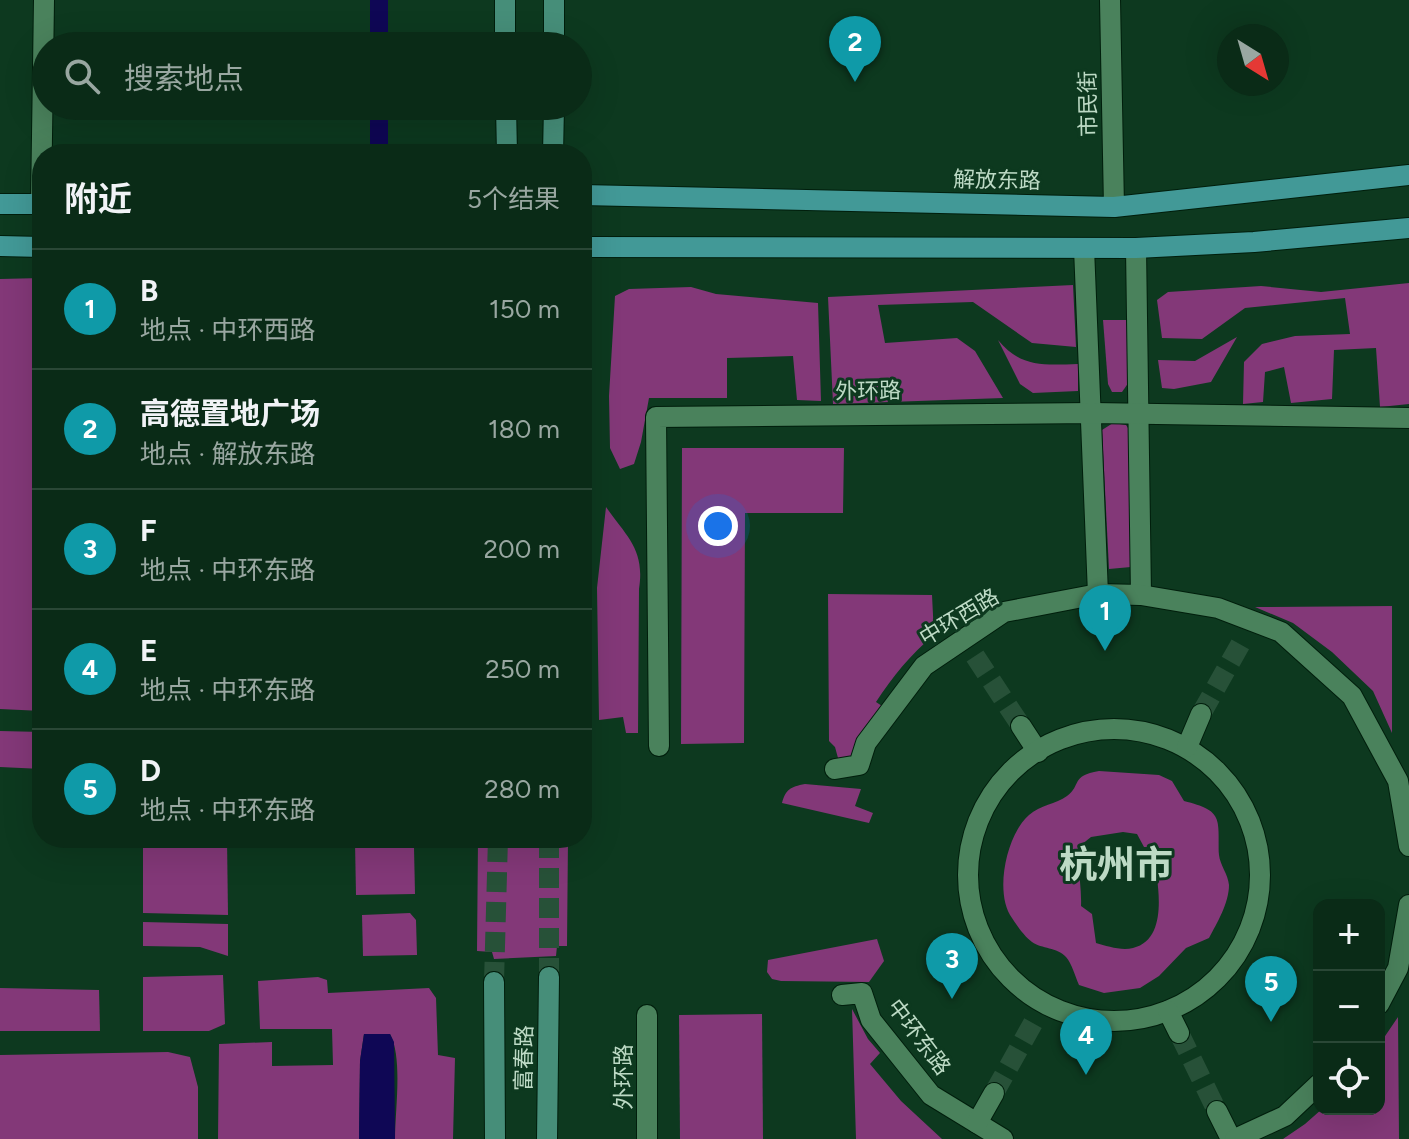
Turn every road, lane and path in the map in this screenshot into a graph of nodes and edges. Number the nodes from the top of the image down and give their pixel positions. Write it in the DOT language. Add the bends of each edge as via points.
graph roads {
  1 [pos="44,0"];
  2 [pos="505,0"];
  3 [pos="554,0"];
  4 [pos="1110,0"];
  5 [pos="44,32"];
  6 [pos="505,32"];
  7 [pos="554,32"];
  8 [pos="42,120"];
  9 [pos="506,120"];
  10 [pos="554,120"];
  11 [pos="42,144"];
  12 [pos="507,144"];
  13 [pos="553,144"];
  14 [pos="1409,175"];
  15 [pos="592,195"];
  16 [pos="0,204"];
  17 [pos="32,204"];
  18 [pos="1114,207"];
  19 [pos="1409,228"];
  20 [pos="0,246"];
  21 [pos="32,247"];
  22 [pos="592,247"];
  23 [pos="1084,248"];
  24 [pos="1136,248"];
  25 [pos="1092,413"];
  26 [pos="1140,414"];
  27 [pos="1409,418"];
  28 [pos="1098,594"];
  29 [pos="1141,595"];
  30 [pos="1201,714"];
  31 [pos="1021,726"];
  32 [pos="659,746"];
  33 [pos="1187,747"];
  34 [pos="1038,752"];
  35 [pos="835,769"];
  36 [pos="1409,846"];
  37 [pos="1408,914"];
  38 [pos="549,977"];
  39 [pos="494,982"];
  40 [pos="1385,993"];
  41 [pos="842,995"];
  42 [pos="1168,1011"];
  43 [pos="647,1015"];
  44 [pos="1179,1033"];
  45 [pos="1313,1090"];
  46 [pos="994,1093"];
  47 [pos="1217,1111"];
  48 [pos="977,1123"];
  49 [pos="495,1139"];
  50 [pos="547,1139"];
  51 [pos="647,1139"];
  52 [pos="1003,1139"];
  53 [pos="1233,1139"];
  1 -- 5 [label="street"];
  2 -- 6 [label="main road"];
  3 -- 7 [label="main road"];
  4 -- 18 [label="street, 市民街"];
  8 -- 11 [label="street"];
  9 -- 12 [label="main road"];
  10 -- 13 [label="main road"];
  14 -- 18 [label="main road, 解放东路"];
  15 -- 18 [label="main road, 解放东路"];
  16 -- 17 [label="main road"];
  19 -- 24 [label="main road"];
  20 -- 21 [label="main road"];
  22 -- 23 [label="main road"];
  23 -- 24 [label="main road"];
  23 -- 25 [label="street"];
  24 -- 26 [label="street"];
  25 -- 26 [label="street, 外环路"];
  25 -- 28 [label="street"];
  25 -- 32 [label="street, 外环路" via="656,417"];
  26 -- 27 [label="street, 外环路"];
  26 -- 29 [label="street"];
  28 -- 29 [label="street, 中环西路"];
  28 -- 35 [label="street, 中环西路" via="1004,612 969,647 924,666 866,743 859,765"];
  29 -- 36 [label="street, 中环西路" via="1218,608 1248,628 1281,632 1352,696 1398,781"];
  30 -- 33 [label="street"];
  31 -- 34 [label="street"];
  33 -- 34 [label="street" via="1141,730 1093,730"];
  33 -- 42 [label="street" via="1225,778 1238,798 1251,819 1262,867 1256,915 1235,960 1201,995"];
  34 -- 42 [label="street" via="1008,774 981,813 968,860 970,908 988,952 1040,1010 1108,1023"];
  37 -- 40 [label="street" via="1398,968"];
  38 -- 50 [label="main road, 富春路"];
  39 -- 49 [label="main road, 富春路"];
  41 -- 48 [label="street, 中环东路" via="862,993 871,1020 931,1095"];
  42 -- 44 [label="street"];
  43 -- 51 [label="street, 外环路"];
  45 -- 53 [label="street" via="1285,1116"];
  46 -- 48 [label="street"];
  47 -- 53 [label="street"];
  48 -- 52 [label="street, 中环东路"];
}
